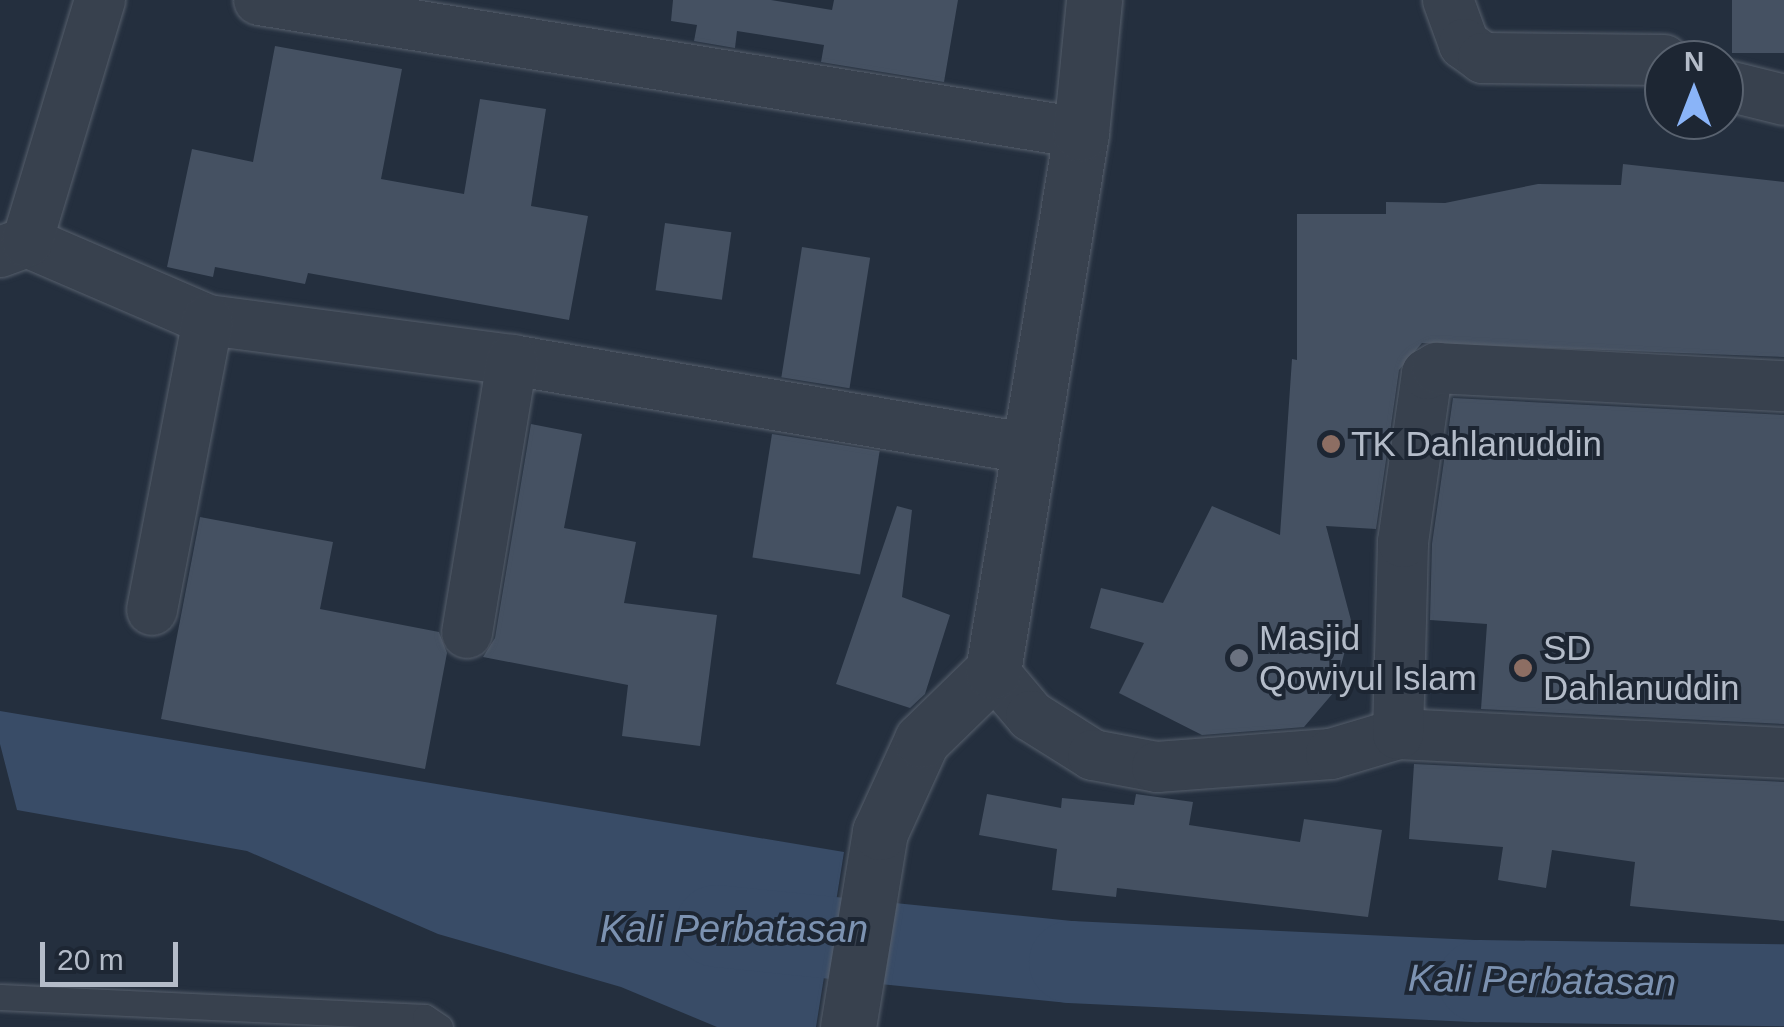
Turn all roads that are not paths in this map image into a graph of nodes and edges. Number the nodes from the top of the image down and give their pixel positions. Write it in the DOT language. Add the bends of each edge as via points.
graph roads {
  1 [pos="100,0"];
  2 [pos="259,0"];
  3 [pos="1094,0"];
  4 [pos="1448,0"];
  5 [pos="1644,60"];
  6 [pos="1744,89"];
  7 [pos="1784,100"];
  8 [pos="1081,133"];
  9 [pos="14,247"];
  10 [pos="208,320"];
  11 [pos="512,360"];
  12 [pos="1784,386"];
  13 [pos="1031,449"];
  14 [pos="152,610"];
  15 [pos="467,633"];
  16 [pos="993,671"];
  17 [pos="1398,734"];
  18 [pos="1784,753"];
  19 [pos="0,997"];
  20 [pos="440,1027"];
  21 [pos="848,1027"];
  1 -- 9 [label="street"];
  2 -- 8 [label="street"];
  3 -- 8 [label="street"];
  4 -- 5 [label="street" via="1464,44 1483,58"];
  6 -- 7 [label="street"];
  8 -- 13 [label="street"];
  9 -- 10 [label="street"];
  10 -- 11 [label="street"];
  10 -- 14 [label="street"];
  11 -- 13 [label="street"];
  11 -- 15 [label="street"];
  12 -- 17 [label="street" via="1437,368 1427,374 1403,542"];
  13 -- 16 [label="street"];
  16 -- 17 [label="street" via="1031,716 1093,754 1157,768 1332,754"];
  16 -- 21 [label="street" via="922,740 880,832"];
  17 -- 18 [label="street"];
  19 -- 20 [label="lane" via="425,1017"];
}
